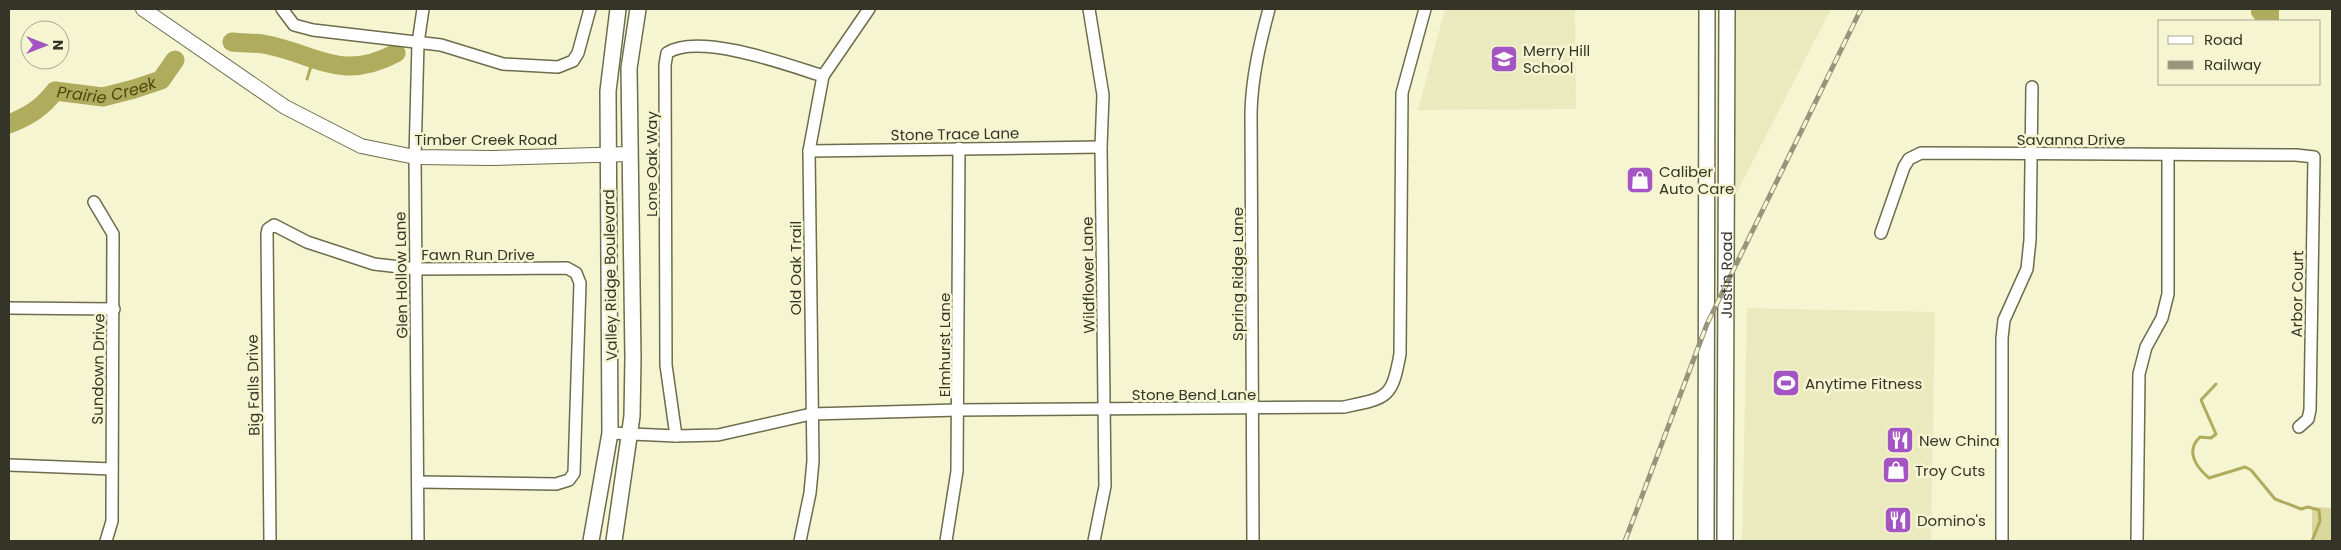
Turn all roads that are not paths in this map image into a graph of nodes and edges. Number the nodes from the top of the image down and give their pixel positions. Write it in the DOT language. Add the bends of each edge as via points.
graph roads {
  1 [pos="144,9"];
  2 [pos="282,9"];
  3 [pos="423,9"];
  4 [pos="590,9"];
  5 [pos="618,9"];
  6 [pos="638,9"];
  7 [pos="869,9"];
  8 [pos="1089,9"];
  9 [pos="1270,9"];
  10 [pos="1425,9"];
  11 [pos="1708,9"];
  12 [pos="1727,9"];
  13 [pos="418,43"];
  14 [pos="823,76"];
  15 [pos="2032,87"];
  16 [pos="1101,147"];
  17 [pos="959,148"];
  18 [pos="809,151"];
  19 [pos="608,154"];
  20 [pos="630,154"];
  21 [pos="2032,154"];
  22 [pos="2168,154"];
  23 [pos="415,157"];
  24 [pos="2314,157"];
  25 [pos="94,202"];
  26 [pos="268,229"];
  27 [pos="1881,233"];
  28 [pos="417,270"];
  29 [pos="9,308"];
  30 [pos="114,310"];
  31 [pos="1252,409"];
  32 [pos="958,410"];
  33 [pos="1105,410"];
  34 [pos="811,414"];
  35 [pos="2299,427"];
  36 [pos="610,433"];
  37 [pos="630,434"];
  38 [pos="676,436"];
  39 [pos="9,465"];
  40 [pos="112,469"];
  41 [pos="418,482"];
  42 [pos="106,541"];
  43 [pos="270,541"];
  44 [pos="418,541"];
  45 [pos="591,541"];
  46 [pos="614,541"];
  47 [pos="800,541"];
  48 [pos="946,541"];
  49 [pos="1094,541"];
  50 [pos="1253,541"];
  51 [pos="1706,541"];
  52 [pos="1724,541"];
  53 [pos="2002,541"];
  54 [pos="2137,541"];
  1 -- 23 [label="street, Timber Creek Road" via="285,107 362,146"];
  2 -- 13 [label="street" via="294,25 313,30"];
  3 -- 13 [label="street, Glen Hollow Lane"];
  4 -- 13 [label="street" via="578,53 564,66 503,64 441,45"];
  5 -- 19 [label="main road, Valley Ridge Boulevard" via="608,91"];
  6 -- 20 [label="main road, Valley Ridge Boulevard" via="629,68"];
  7 -- 14 [label="street, Old Oak Trail"];
  8 -- 16 [label="street, Wildflower Lane" via="1103,95"];
  9 -- 31 [label="street, Spring Ridge Lane" via="1252,84"];
  10 -- 31 [label="street, Stone Bend Lane" via="1402,93 1400,354 1395,382 1389,392 1378,400 1344,407"];
  11 -- 51 [label="main road, Justin Road"];
  12 -- 52 [label="main road, Justin Road"];
  13 -- 23 [label="street, Glen Hollow Lane"];
  14 -- 18 [label="street, Old Oak Trail"];
  14 -- 38 [label="street, Lone Oak Way" via="744,51 686,47 667,53 666,365"];
  15 -- 21 [label="street"];
  16 -- 17 [label="street, Stone Trace Lane"];
  16 -- 33 [label="street, Wildflower Lane"];
  17 -- 18 [label="street, Stone Trace Lane"];
  17 -- 32 [label="street, Elmhurst Lane"];
  18 -- 34 [label="street, Old Oak Trail"];
  19 -- 20 [label="street, Timber Creek Road"];
  19 -- 23 [label="street, Timber Creek Road"];
  19 -- 36 [label="main road, Valley Ridge Boulevard"];
  20 -- 37 [label="main road, Valley Ridge Boulevard" via="633,358"];
  21 -- 22 [label="street, Savanna Drive"];
  21 -- 27 [label="street, Savanna Drive" via="1921,154 1909,159"];
  21 -- 53 [label="street" via="2027,269 2004,320 2002,338"];
  22 -- 24 [label="street, Savanna Drive"];
  22 -- 54 [label="street" via="2168,294 2162,318 2146,347 2139,374"];
  23 -- 28 [label="street, Glen Hollow Lane"];
  24 -- 35 [label="street, Arbor Court" via="2310,410 2308,419"];
  25 -- 30 [label="street, Sundown Drive" via="113,234"];
  26 -- 28 [label="street, Fawn Run Drive" via="278,226 308,242 374,264"];
  26 -- 43 [label="street, Big Falls Drive"];
  28 -- 41 [label="street, Glen Hollow Lane"];
  28 -- 41 [label="street, Fawn Run Drive" via="567,268 576,273 580,283 574,472 569,480 556,484"];
  29 -- 30 [label="street"];
  30 -- 40 [label="street, Sundown Drive"];
  31 -- 33 [label="street, Stone Bend Lane"];
  31 -- 50 [label="street, Spring Ridge Lane"];
  32 -- 33 [label="street, Stone Bend Lane"];
  32 -- 34 [label="street, Stone Bend Lane"];
  32 -- 48 [label="street, Elmhurst Lane" via="957,471"];
  33 -- 49 [label="street, Wildflower Lane" via="1105,486"];
  34 -- 38 [label="street, Stone Bend Lane" via="734,433"];
  34 -- 47 [label="street, Old Oak Trail" via="813,460"];
  36 -- 37 [label="street, Stone Bend Lane"];
  36 -- 45 [label="main road, Valley Ridge Boulevard"];
  37 -- 38 [label="street, Stone Bend Lane"];
  37 -- 46 [label="main road, Valley Ridge Boulevard"];
  39 -- 40 [label="street"];
  40 -- 42 [label="street, Sundown Drive" via="112,521"];
  41 -- 44 [label="street, Glen Hollow Lane"];
}
